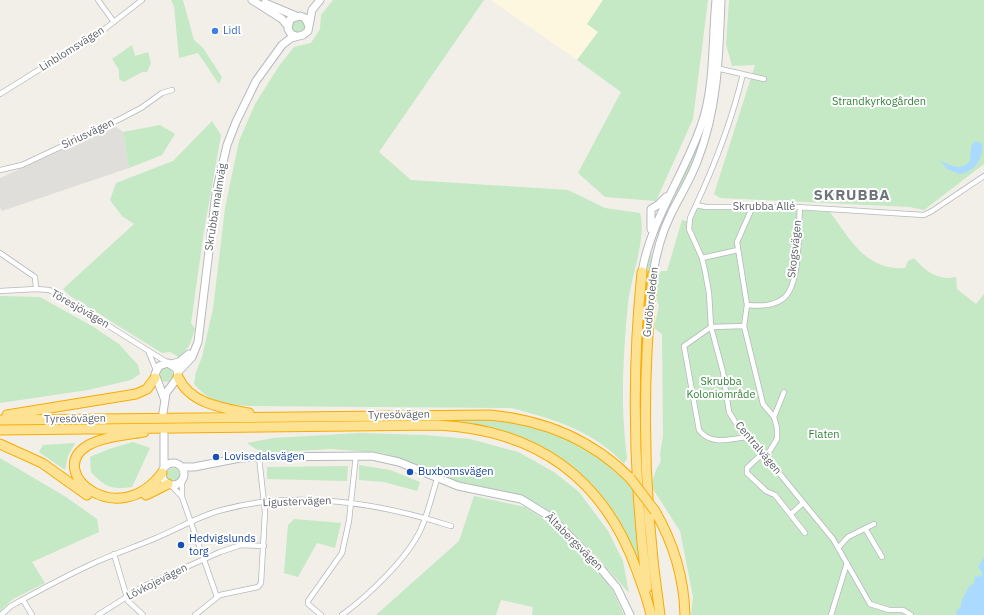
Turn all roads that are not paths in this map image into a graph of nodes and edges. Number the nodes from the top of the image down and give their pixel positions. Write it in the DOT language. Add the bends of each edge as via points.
graph roads {
  1 [pos="98,0"];
  2 [pos="142,0"];
  3 [pos="252,0"];
  4 [pos="261,0"];
  5 [pos="320,0"];
  6 [pos="716,0"];
  7 [pos="721,0"];
  8 [pos="312,10"];
  9 [pos="298,16"];
  10 [pos="114,22"];
  11 [pos="308,24"];
  12 [pos="288,27"];
  13 [pos="296,36"];
  14 [pos="282,45"];
  15 [pos="714,68"];
  16 [pos="742,74"];
  17 [pos="764,80"];
  18 [pos="172,90"];
  19 [pos="0,94"];
  20 [pos="0,170"];
  21 [pos="984,176"];
  22 [pos="673,187"];
  23 [pos="696,205"];
  24 [pos="753,206"];
  25 [pos="800,207"];
  26 [pos="651,209"];
  27 [pos="660,214"];
  28 [pos="659,244"];
  29 [pos="738,250"];
  30 [pos="0,253"];
  31 [pos="646,253"];
  32 [pos="702,258"];
  33 [pos="642,272"];
  34 [pos="653,274"];
  35 [pos="36,289"];
  36 [pos="0,291"];
  37 [pos="747,305"];
  38 [pos="744,326"];
  39 [pos="711,327"];
  40 [pos="199,336"];
  41 [pos="146,350"];
  42 [pos="169,363"];
  43 [pos="178,375"];
  44 [pos="156,377"];
  45 [pos="172,386"];
  46 [pos="784,392"];
  47 [pos="164,398"];
  48 [pos="163,413"];
  49 [pos="0,416"];
  50 [pos="265,417"];
  51 [pos="774,417"];
  52 [pos="0,420"];
  53 [pos="173,427"];
  54 [pos="0,430"];
  55 [pos="164,434"];
  56 [pos="748,437"];
  57 [pos="0,444"];
  58 [pos="165,446"];
  59 [pos="762,453"];
  60 [pos="356,455"];
  61 [pos="259,457"];
  62 [pos="766,457"];
  63 [pos="217,463"];
  64 [pos="179,465"];
  65 [pos="163,470"];
  66 [pos="437,478"];
  67 [pos="183,480"];
  68 [pos="170,485"];
  69 [pos="182,497"];
  70 [pos="264,503"];
  71 [pos="351,503"];
  72 [pos="803,503"];
  73 [pos="791,514"];
  74 [pos="425,518"];
  75 [pos="191,521"];
  76 [pos="874,524"];
  77 [pos="451,526"];
  78 [pos="866,530"];
  79 [pos="805,533"];
  80 [pos="264,546"];
  81 [pos="838,548"];
  82 [pos="114,554"];
  83 [pos="882,557"];
  84 [pos="204,559"];
  85 [pos="847,563"];
  86 [pos="127,596"];
  87 [pos="217,597"];
  88 [pos="23,600"];
  89 [pos="650,611"];
  90 [pos="141,614"];
  91 [pos="1,615"];
  92 [pos="32,615"];
  93 [pos="98,615"];
  94 [pos="195,615"];
  95 [pos="321,615"];
  96 [pos="342,615"];
  97 [pos="630,615"];
  98 [pos="660,615"];
  99 [pos="685,615"];
  100 [pos="831,615"];
  101 [pos="910,615"];
  1 -- 10 [label="street"];
  2 -- 10 [label="street, Linblomsvägen"];
  3 -- 12 [label="street" via="282,19"];
  4 -- 9 [label="street"];
  5 -- 8 [label="street"];
  6 -- 15 [label="street, Gudöbroleden"];
  7 -- 15 [label="street, Gudöbroleden"];
  8 -- 9 [label="street"];
  8 -- 11 [label="street"];
  9 -- 11 [label="street" via="305,18"];
  9 -- 12 [label="street" via="290,19"];
  10 -- 19 [label="street, Linblomsvägen"];
  11 -- 13 [label="street" via="308,31"];
  12 -- 13 [label="street" via="291,34"];
  12 -- 14 [label="street, Skrubba malmväg"];
  13 -- 14 [label="street, Skrubba malmväg"];
  14 -- 40 [label="street, Skrubba malmväg" via="248,97 227,145 216,193"];
  15 -- 16 [label="street"];
  15 -- 22 [label="street, Gudöbroleden" via="702,122 694,145"];
  15 -- 28 [label="street, Gudöbroleden" via="716,94 709,125 698,158"];
  16 -- 17 [label="street"];
  16 -- 23 [label="street" via="720,150"];
  18 -- 20 [label="street, Siriusvägen" via="162,93 141,108 106,126 22,165"];
  21 -- 25 [label="street, Skrubba Allé" via="927,214"];
  22 -- 26 [label="street" via="661,202"];
  22 -- 27 [label="street, Gudöbroleden"];
  23 -- 24 [label="street, Skrubba Allé"];
  23 -- 32 [label="street, Centralvägen" via="690,218 689,229"];
  24 -- 25 [label="street, Skrubba Allé"];
  24 -- 29 [label="street" via="738,242"];
  25 -- 37 [label="street, Skogsvägen" via="796,262 790,290 776,303 764,306"];
  26 -- 27 [label="street"];
  26 -- 31 [label="street" via="652,220"];
  27 -- 28 [label="street" via="663,221"];
  27 -- 31 [label="street, Gudöbroleden"];
  28 -- 34 [label="street, Gudöbroleden"];
  29 -- 32 [label="street"];
  29 -- 37 [label="street"];
  30 -- 35 [label="street, Töresjövägen" via="35,277"];
  31 -- 33 [label="street, Gudöbroleden"];
  32 -- 39 [label="street, Centralvägen" via="709,293"];
  33 -- 89 [label="highway, Gudöbroleden" via="636,345 635,433 639,515"];
  34 -- 98 [label="highway, Gudöbroleden" via="645,370 645,452 651,544"];
  35 -- 36 [label="street"];
  35 -- 41 [label="street, Töresjövägen" via="49,290 62,296"];
  37 -- 38 [label="street"];
  38 -- 39 [label="street"];
  38 -- 51 [label="street" via="763,404"];
  39 -- 56 [label="street, Centralvägen" via="723,372 729,412"];
  39 -- 56 [label="street" via="684,346 699,430 715,441"];
  40 -- 42 [label="street, Skrubba malmväg" via="189,354 179,362"];
  40 -- 43 [label="street, Skrubba malmväg" via="196,349"];
  41 -- 42 [label="street, Töresjövägen"];
  41 -- 44 [label="street, Töresjövägen" via="153,359"];
  42 -- 43 [label="street" via="175,366"];
  42 -- 44 [label="street" via="163,363"];
  43 -- 45 [label="street"];
  43 -- 50 [label="highway" via="187,390 201,400"];
  44 -- 45 [label="street" via="167,387"];
  44 -- 47 [label="street, Töresjövägen"];
  44 -- 49 [label="highway" via="147,389 136,394"];
  45 -- 47 [label="street, Töresjövägen"];
  46 -- 51 [label="street"];
  47 -- 48 [label="street, Töresjövägen"];
  50 -- 52 [label="highway, Tyresövägen"];
  50 -- 99 [label="highway, Tyresövägen, bridge" via="473,415 518,418 545,425 584,442 609,459 630,478 655,511 669,538 679,566"];
  51 -- 62 [label="street" via="777,440"];
  53 -- 54 [label="highway, Tyresövägen"];
  53 -- 65 [label="highway" via="93,443 83,449 76,463 76,474 86,488 111,499 140,492 151,485"];
  53 -- 89 [label="highway, Tyresövägen" via="438,425 487,430 519,440 567,468 607,510 623,537"];
  55 -- 58 [label="street"];
  56 -- 59 [label="street, Centralvägen"];
  57 -- 68 [label="highway" via="42,463 103,503 116,505 129,502"];
  58 -- 64 [label="street"];
  58 -- 65 [label="street"];
  59 -- 62 [label="street, Centralvägen"];
  59 -- 73 [label="street" via="747,468 747,473 775,496"];
  60 -- 61 [label="street, Ältabergsvägen"];
  60 -- 66 [label="street, Ältabergsvägen" via="381,457"];
  60 -- 71 [label="street"];
  61 -- 63 [label="street, Ältabergsvägen"];
  61 -- 70 [label="street"];
  62 -- 72 [label="street, Centralvägen"];
  63 -- 64 [label="street, Ältabergsvägen" via="194,467"];
  63 -- 67 [label="street, Ältabergsvägen" via="195,471"];
  64 -- 65 [label="street" via="170,463"];
  64 -- 67 [label="street" via="184,470"];
  65 -- 68 [label="street" via="163,478"];
  66 -- 74 [label="street"];
  66 -- 97 [label="street, Ältabergsvägen" via="458,486 521,499 545,512 612,580 623,597"];
  67 -- 68 [label="street" via="178,485"];
  67 -- 69 [label="street"];
  68 -- 69 [label="street"];
  69 -- 75 [label="street"];
  70 -- 71 [label="street, Ligustervägen" via="314,500"];
  70 -- 75 [label="street, Ligustervägen" via="222,510"];
  70 -- 80 [label="street"];
  71 -- 74 [label="street, Ligustervägen"];
  71 -- 95 [label="street" via="350,521 341,557 308,601 308,604"];
  72 -- 73 [label="street"];
  72 -- 81 [label="street, Centralvägen"];
  73 -- 79 [label="street"];
  74 -- 77 [label="street, Ligustervägen"];
  74 -- 96 [label="street" via="417,536 379,584"];
  75 -- 82 [label="street" via="165,535"];
  75 -- 84 [label="street"];
  76 -- 78 [label="street"];
  78 -- 81 [label="street" via="848,537"];
  78 -- 83 [label="street"];
  80 -- 84 [label="street, Lövkojevägen" via="241,545"];
  80 -- 87 [label="street" via="262,581 259,586"];
  81 -- 85 [label="street, Centralvägen"];
  82 -- 86 [label="street"];
  82 -- 88 [label="street"];
  84 -- 86 [label="street, Lövkojevägen"];
  84 -- 87 [label="street"];
  85 -- 100 [label="street"];
  85 -- 101 [label="street, Centralvägen" via="870,604 889,610 903,610"];
  86 -- 90 [label="street" via="128,601"];
  86 -- 93 [label="street, Lövkojevägen"];
  87 -- 94 [label="street"];
  88 -- 91 [label="street"];
  88 -- 92 [label="street"];
}
